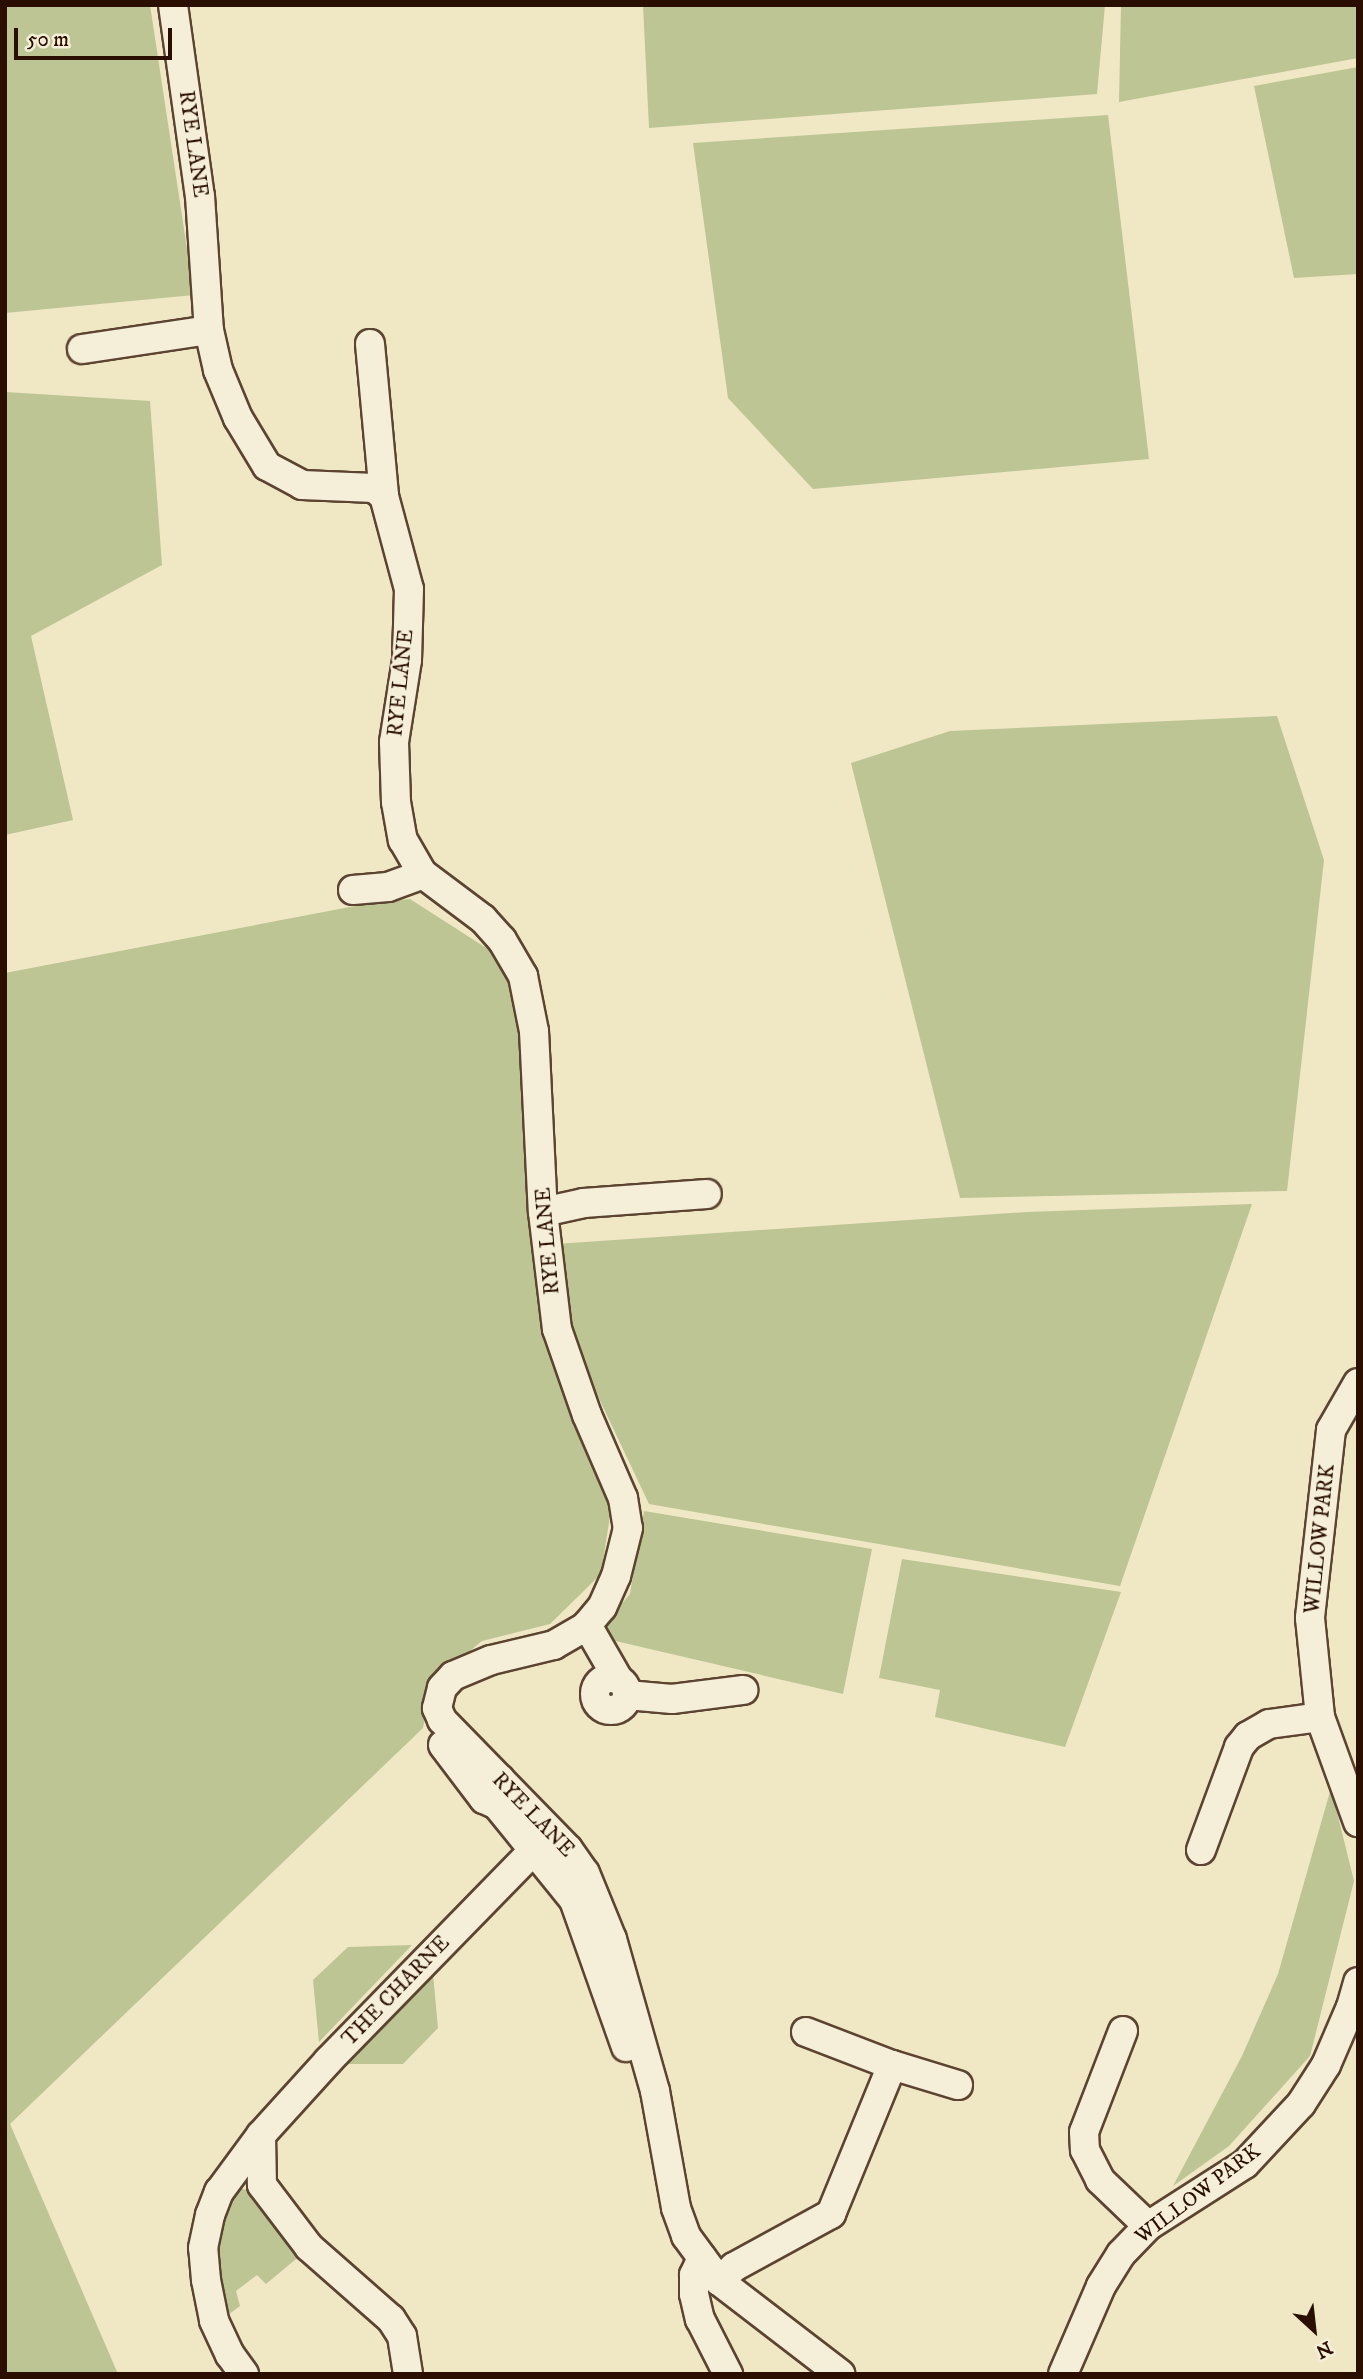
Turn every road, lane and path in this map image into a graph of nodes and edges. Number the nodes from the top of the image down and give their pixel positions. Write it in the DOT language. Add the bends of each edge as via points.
graph roads {
  1 [pos="173,5"];
  2 [pos="209,330"];
  3 [pos="370,344"];
  4 [pos="82,349"];
  5 [pos="384,496"];
  6 [pos="423,874"];
  7 [pos="353,890"];
  8 [pos="707,1194"];
  9 [pos="543,1212"];
  10 [pos="1358,1383"];
  11 [pos="587,1625"];
  12 [pos="744,1690"];
  13 [pos="1320,1717"];
  14 [pos="443,1745"];
  15 [pos="498,1792"];
  16 [pos="1358,1822"];
  17 [pos="534,1850"];
  18 [pos="1201,1850"];
  19 [pos="1358,1982"];
  20 [pos="1123,2031"];
  21 [pos="806,2032"];
  22 [pos="648,2063"];
  23 [pos="891,2066"];
  24 [pos="958,2085"];
  25 [pos="261,2136"];
  26 [pos="1148,2226"];
  27 [pos="702,2258"];
  28 [pos="719,2281"];
  29 [pos="244,2374"];
  30 [pos="408,2374"];
  31 [pos="728,2374"];
  32 [pos="841,2374"];
  33 [pos="1063,2374"];
  1 -- 2 [label="street, RYE LANE" via="200,196"];
  2 -- 4 [label="street"];
  2 -- 5 [label="street, RYE LANE" via="218,370 238,418 267,466 302,485 374,488"];
  3 -- 5 [label="street"];
  5 -- 6 [label="street, RYE LANE" via="409,589 407,660 394,742 396,802 403,839"];
  6 -- 7 [label="street" via="388,887"];
  6 -- 9 [label="street, RYE LANE" via="482,919 502,940 523,975 534,1031"];
  8 -- 9 [label="street" via="584,1203"];
  9 -- 11 [label="street, RYE LANE" via="557,1329 623,1498 628,1528 616,1576 602,1607"];
  10 -- 13 [label="street, WILLOW PARK" via="1331,1430 1310,1618"];
  11 -- 12 [label="street" via="622,1687 672,1699"];
  11 -- 15 [label="street, RYE LANE" via="554,1645 478,1664 453,1676 442,1688 437,1708 442,1720"];
  13 -- 16 [label="street, WILLOW PARK"];
  13 -- 18 [label="street" via="1269,1724 1248,1736 1239,1747"];
  14 -- 15 [label="street" via="484,1799"];
  15 -- 17 [label="street"];
  15 -- 22 [label="street, RYE LANE" via="568,1849 585,1873 612,1939"];
  17 -- 22 [label="street" via="574,1900 628,2053"];
  17 -- 25 [label="street, THE CHARNE"];
  19 -- 26 [label="street, WILLOW PARK" via="1326,2065 1294,2112 1245,2164"];
  20 -- 26 [label="street" via="1084,2132 1086,2150 1100,2180"];
  21 -- 23 [label="street"];
  22 -- 27 [label="street, RYE LANE" via="676,2208 685,2236"];
  23 -- 24 [label="street"];
  23 -- 28 [label="street" via="831,2214 734,2267"];
  25 -- 29 [label="street, THE CHARNE" via="219,2192 203,2248 214,2320"];
  25 -- 30 [label="street" via="262,2185 309,2247 391,2319 402,2336"];
  26 -- 33 [label="street, WILLOW PARK" via="1121,2254 1101,2286"];
  27 -- 28 [label="street, RYE LANE"];
  27 -- 31 [label="street" via="694,2274 694,2294"];
  28 -- 32 [label="street, RYE LANE"];
}
